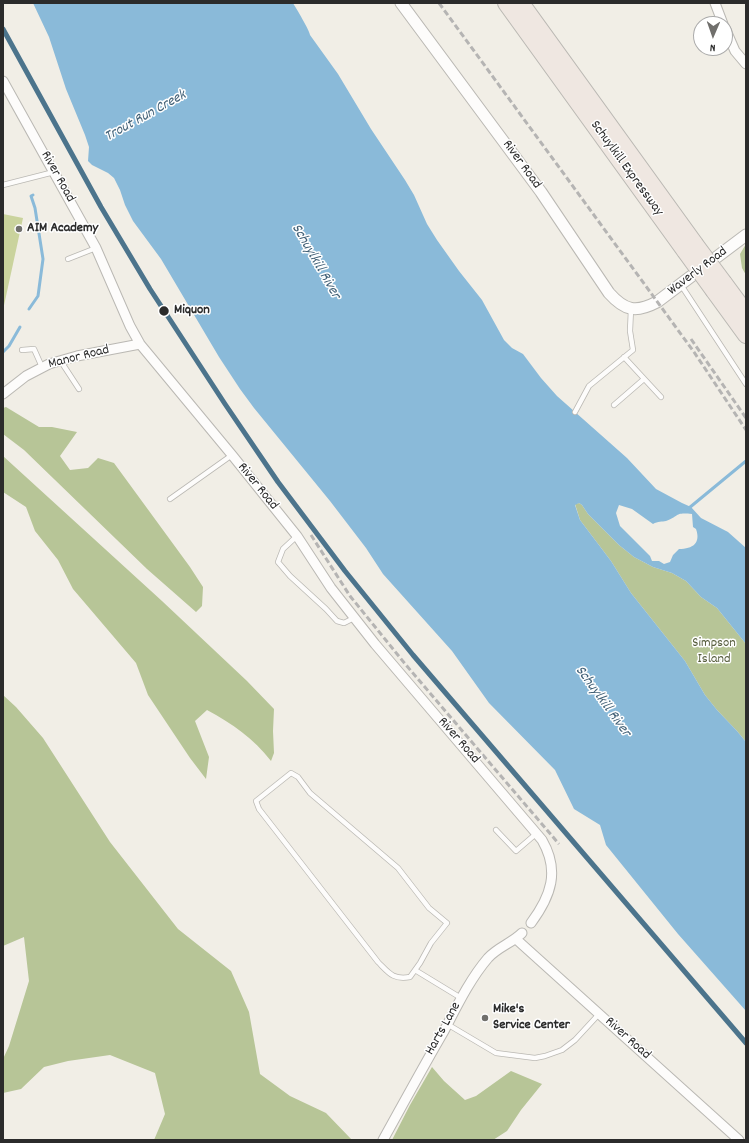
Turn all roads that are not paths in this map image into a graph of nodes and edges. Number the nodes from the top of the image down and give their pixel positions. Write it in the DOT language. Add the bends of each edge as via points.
graph roads {
  1 [pos="401,3"];
  2 [pos="506,3"];
  3 [pos="521,3"];
  4 [pos="715,3"];
  5 [pos="720,16"];
  6 [pos="733,46"];
  7 [pos="746,64"];
  8 [pos="3,80"];
  9 [pos="54,172"];
  10 [pos="3,185"];
  11 [pos="746,235"];
  12 [pos="690,247"];
  13 [pos="96,248"];
  14 [pos="68,259"];
  15 [pos="682,285"];
  16 [pos="719,287"];
  17 [pos="631,309"];
  18 [pos="746,313"];
  19 [pos="746,335"];
  20 [pos="140,344"];
  21 [pos="22,350"];
  22 [pos="624,357"];
  23 [pos="60,360"];
  24 [pos="42,367"];
  25 [pos="644,379"];
  26 [pos="746,384"];
  27 [pos="79,389"];
  28 [pos="3,394"];
  29 [pos="661,397"];
  30 [pos="614,406"];
  31 [pos="575,412"];
  32 [pos="232,455"];
  33 [pos="170,499"];
  34 [pos="297,536"];
  35 [pos="354,618"];
  36 [pos="496,830"];
  37 [pos="536,833"];
  38 [pos="531,923"];
  39 [pos="519,936"];
  40 [pos="415,970"];
  41 [pos="461,998"];
  42 [pos="599,1014"];
  43 [pos="447,1024"];
  44 [pos="383,1140"];
  45 [pos="739,1140"];
  1 -- 17 [label="street, River Road" via="537,186 609,293 620,305"];
  2 -- 12 [label="highway, Schuylkill Expressway"];
  3 -- 12 [label="highway, Schuylkill Expressway"];
  4 -- 5 [label="street"];
  6 -- 7 [label="street"];
  8 -- 9 [label="street, River Road"];
  9 -- 10 [label="lane"];
  9 -- 13 [label="street, River Road"];
  11 -- 15 [label="street, Waverly Road"];
  12 -- 16 [label="highway, Schuylkill Expressway, bridge"];
  13 -- 14 [label="lane"];
  13 -- 20 [label="street, River Road"];
  15 -- 17 [label="street, Waverly Road" via="648,306"];
  15 -- 26 [label="lane"];
  16 -- 18 [label="highway, Schuylkill Expressway"];
  16 -- 19 [label="highway, Schuylkill Expressway"];
  17 -- 22 [label="lane" via="630,330 633,350"];
  20 -- 23 [label="street, Manor Road"];
  20 -- 32 [label="street, River Road"];
  21 -- 24 [label="lane" via="34,349"];
  22 -- 25 [label="lane"];
  22 -- 31 [label="lane" via="589,386"];
  23 -- 24 [label="street, Manor Road"];
  23 -- 27 [label="lane"];
  24 -- 28 [label="street, Manor Road"];
  25 -- 29 [label="lane"];
  25 -- 30 [label="lane"];
  32 -- 33 [label="lane"];
  32 -- 34 [label="street, River Road"];
  34 -- 35 [label="street, River Road"];
  34 -- 35 [label="lane" via="283,549 278,562 337,621 344,623"];
  35 -- 37 [label="street, River Road"];
  36 -- 37 [label="lane" via="516,851"];
  37 -- 38 [label="street, River Road" via="547,848 552,866 550,889"];
  39 -- 41 [label="street, Harts Lane" via="489,958"];
  39 -- 42 [label="street, River Road"];
  40 -- 40 [label="lane" via="410,977 401,979 390,975 258,809 256,801 291,773 298,777 310,793 398,868 429,908 447,923"];
  40 -- 41 [label="lane"];
  41 -- 43 [label="street, Harts Lane"];
  42 -- 43 [label="lane" via="562,1050 535,1058 496,1053"];
  42 -- 45 [label="street, River Road"];
  43 -- 44 [label="street, Harts Lane"];
}
